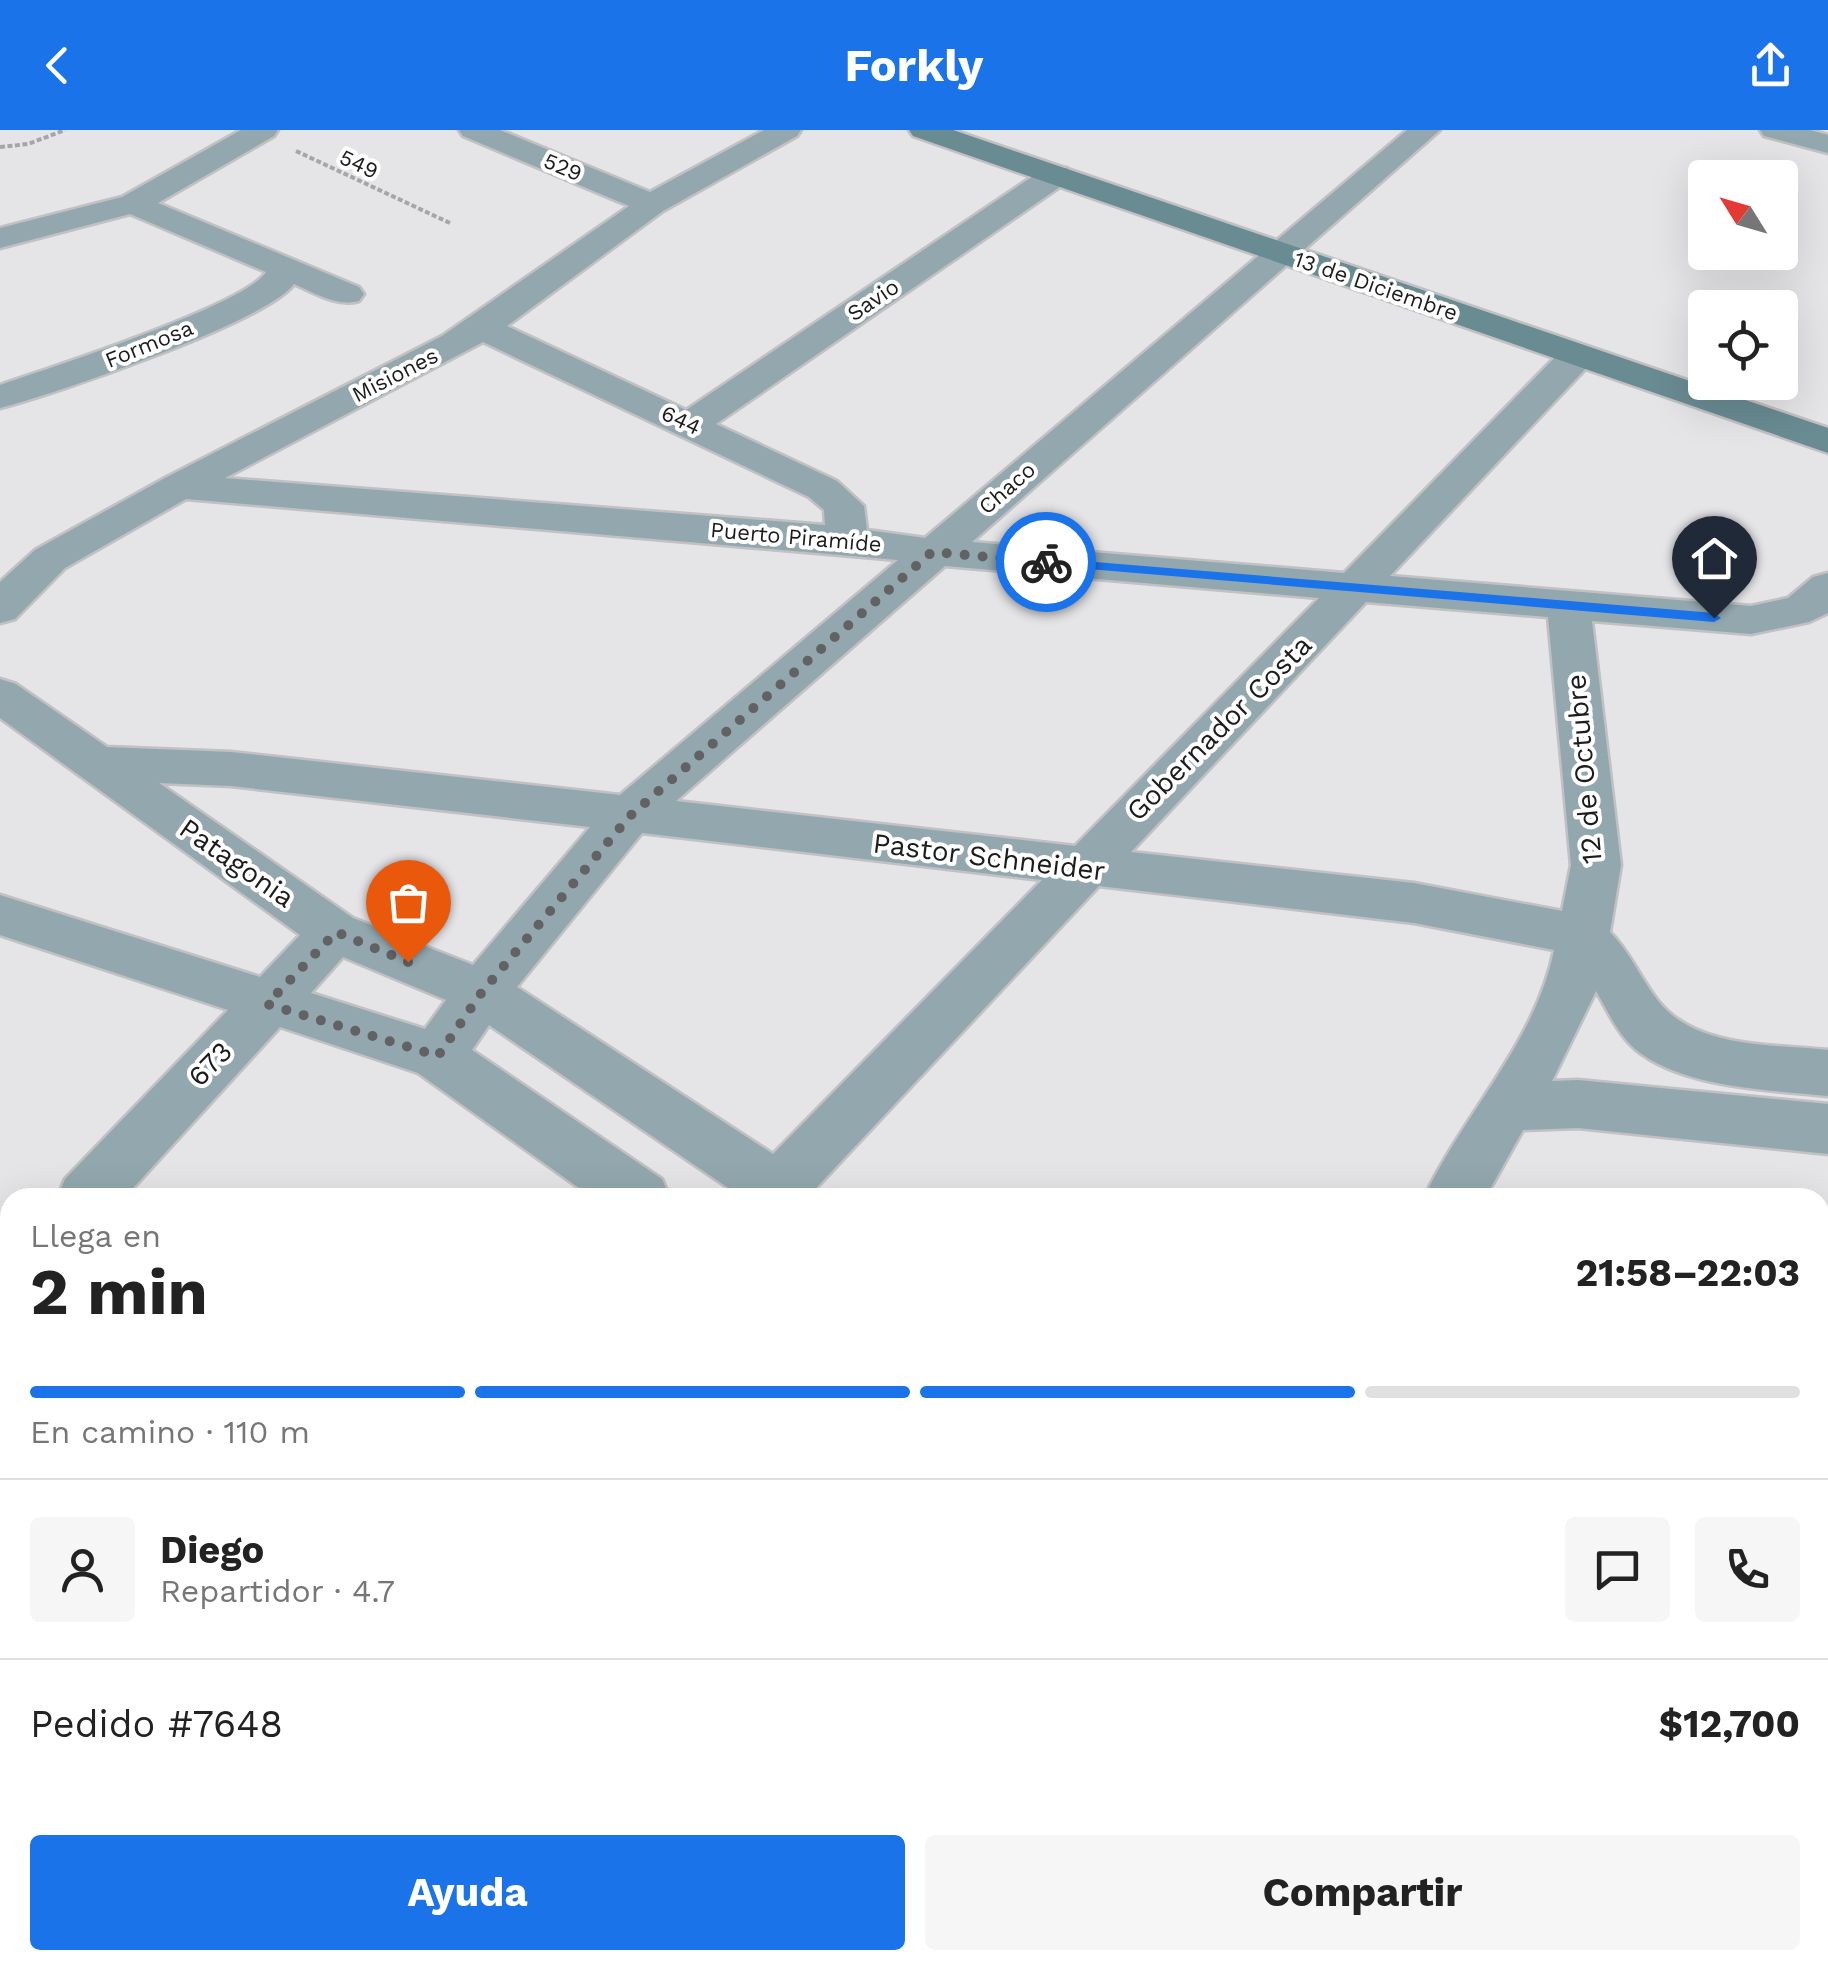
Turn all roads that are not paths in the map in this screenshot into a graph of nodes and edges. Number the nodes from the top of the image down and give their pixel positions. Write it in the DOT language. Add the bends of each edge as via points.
graph roads {
  1 [pos="474,130"];
  2 [pos="786,130"];
  3 [pos="924,130"];
  4 [pos="1425,130"];
  5 [pos="1774,130"];
  6 [pos="257,133"];
  7 [pos="1828,144"];
  8 [pos="1056,175"];
  9 [pos="132,204"];
  10 [pos="652,204"];
  11 [pos="0,238"];
  12 [pos="1281,253"];
  13 [pos="284,270"];
  14 [pos="347,294"];
  15 [pos="481,327"];
  16 [pos="1576,356"];
  17 [pos="0,396"];
  18 [pos="690,424"];
  19 [pos="1828,442"];
  20 [pos="179,486"];
  21 [pos="848,540"];
  22 [pos="932,552"];
  23 [pos="17,579"];
  24 [pos="1356,590"];
  25 [pos="1827,592"];
  26 [pos="1569,606"];
  27 [pos="0,609"];
  28 [pos="0,695"];
  29 [pos="94,763"];
  30 [pos="630,816"];
  31 [pos="1081,868"];
  32 [pos="0,915"];
  33 [pos="336,932"];
  34 [pos="1580,939"];
  35 [pos="482,992"];
  36 [pos="267,1004"];
  37 [pos="438,1056"];
  38 [pos="1828,1074"];
  39 [pos="1509,1106"];
  40 [pos="689,1129"];
  41 [pos="1828,1129"];
  42 [pos="95,1188"];
  43 [pos="630,1188"];
  44 [pos="651,1188"];
  45 [pos="778,1188"];
  46 [pos="790,1188"];
  47 [pos="1459,1188"];
  1 -- 10 [label="street, 529"];
  2 -- 10 [label="street, Misiones"];
  3 -- 8 [label="street, 13 de Diciembre"];
  4 -- 12 [label="street, Chaco"];
  5 -- 7 [label="street"];
  6 -- 9 [label="street"];
  8 -- 12 [label="street, 13 de Diciembre"];
  8 -- 18 [label="street, Savio"];
  9 -- 11 [label="street"];
  9 -- 13 [label="street"];
  10 -- 15 [label="street, Misiones"];
  12 -- 16 [label="street, 13 de Diciembre"];
  12 -- 22 [label="street, Chaco"];
  13 -- 14 [label="street"];
  13 -- 17 [label="street, Formosa" via="278,284 259,297 131,353"];
  15 -- 18 [label="street, 644"];
  15 -- 20 [label="street, Misiones"];
  16 -- 19 [label="street, 13 de Diciembre"];
  16 -- 24 [label="street, Gobernador Costa"];
  18 -- 21 [label="street, 644" via="823,488 844,506"];
  20 -- 21 [label="street, Puerto Piramíde"];
  20 -- 23 [label="street, Misiones"];
  21 -- 22 [label="street, Puerto Piramíde"];
  22 -- 24 [label="street, Puerto Piramíde"];
  22 -- 30 [label="street, Chaco"];
  23 -- 27 [label="street, Misiones"];
  24 -- 26 [label="street, Puerto Piramíde"];
  24 -- 31 [label="street, Gobernador Costa"];
  25 -- 26 [label="street, Puerto Piramíde" via="1794,613 1751,620"];
  26 -- 34 [label="street, 12 de Octubre" via="1596,865"];
  28 -- 29 [label="street, Patagonia"];
  29 -- 30 [label="street, Pastor Schneider" via="231,768"];
  29 -- 33 [label="street, Patagonia"];
  30 -- 31 [label="street, Pastor Schneider"];
  30 -- 35 [label="street, Chaco"];
  31 -- 34 [label="street, Pastor Schneider" via="1414,903"];
  31 -- 46 [label="street, Gobernador Costa"];
  32 -- 36 [label="street"];
  33 -- 35 [label="street, Patagonia"];
  33 -- 36 [label="street, 673"];
  34 -- 38 [label="street" via="1608,965 1643,1022 1664,1041 1697,1055"];
  34 -- 39 [label="street, 12 de Octubre" via="1575,979"];
  35 -- 37 [label="street, Chaco"];
  35 -- 40 [label="street, Patagonia"];
  36 -- 37 [label="street"];
  36 -- 42 [label="street, 673"];
  37 -- 43 [label="street"];
  39 -- 41 [label="street" via="1578,1104"];
  39 -- 47 [label="street, 12 de Octubre"];
  40 -- 44 [label="street"];
  40 -- 45 [label="street, Patagonia"];
}
